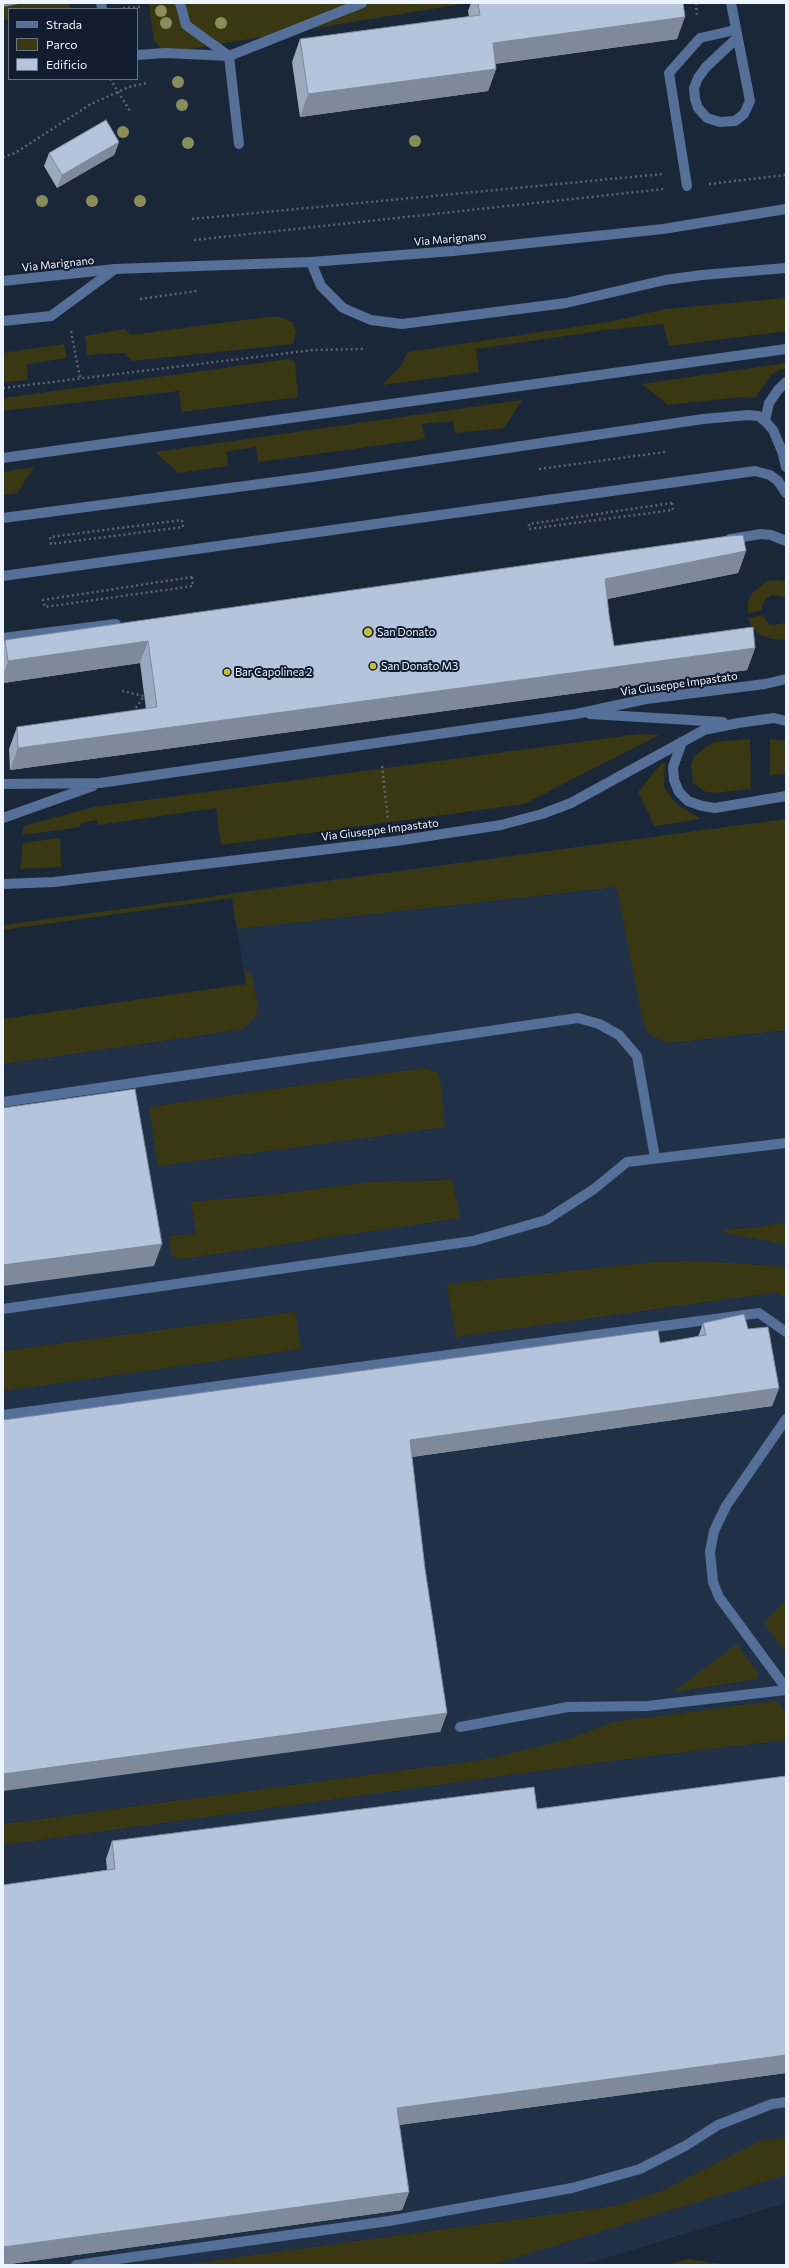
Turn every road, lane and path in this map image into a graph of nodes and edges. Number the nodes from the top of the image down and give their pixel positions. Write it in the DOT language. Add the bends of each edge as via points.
graph roads {
  1 [pos="180,3"];
  2 [pos="362,3"];
  3 [pos="731,3"];
  4 [pos="736,34"];
  5 [pos="138,55"];
  6 [pos="229,56"];
  7 [pos="111,80"];
  8 [pos="146,83"];
  9 [pos="118,92"];
  10 [pos="130,111"];
  11 [pos="239,144"];
  12 [pos="3,157"];
  13 [pos="684,172"];
  14 [pos="786,175"];
  15 [pos="687,186"];
  16 [pos="786,209"];
  17 [pos="192,219"];
  18 [pos="194,240"];
  19 [pos="311,262"];
  20 [pos="786,268"];
  21 [pos="115,269"];
  22 [pos="3,282"];
  23 [pos="203,290"];
  24 [pos="140,299"];
  25 [pos="3,321"];
  26 [pos="71,331"];
  27 [pos="363,349"];
  28 [pos="786,349"];
  29 [pos="80,378"];
  30 [pos="786,382"];
  31 [pos="3,388"];
  32 [pos="765,421"];
  33 [pos="665,452"];
  34 [pos="3,458"];
  35 [pos="786,467"];
  36 [pos="539,470"];
  37 [pos="786,493"];
  38 [pos="673,510"];
  39 [pos="3,518"];
  40 [pos="111,529"];
  41 [pos="529,529"];
  42 [pos="718,540"];
  43 [pos="786,541"];
  44 [pos="3,576"];
  45 [pos="118,588"];
  46 [pos="128,623"];
  47 [pos="3,638"];
  48 [pos="786,679"];
  49 [pos="122,691"];
  50 [pos="576,714"];
  51 [pos="131,715"];
  52 [pos="786,721"];
  53 [pos="738,723"];
  54 [pos="682,742"];
  55 [pos="382,766"];
  56 [pos="100,783"];
  57 [pos="3,784"];
  58 [pos="786,796"];
  59 [pos="3,818"];
  60 [pos="388,822"];
  61 [pos="3,884"];
  62 [pos="3,1102"];
  63 [pos="786,1143"];
  64 [pos="655,1158"];
  65 [pos="3,1309"];
  66 [pos="786,1332"];
  67 [pos="3,1415"];
  68 [pos="786,1418"];
  69 [pos="786,1689"];
  70 [pos="460,1727"];
  71 [pos="786,2102"];
  72 [pos="76,2265"];
  1 -- 6 [label="street" via="186,25"];
  2 -- 6 [label="street"];
  3 -- 4 [label="street"];
  4 -- 4 [label="street" via="706,67 694,88 698,108 707,118 720,122 735,121 744,114 750,101"];
  4 -- 13 [label="street" via="700,38 670,73"];
  5 -- 6 [label="street" via="165,53"];
  6 -- 11 [label="street"];
  7 -- 9 [label="path"];
  8 -- 9 [label="path"];
  9 -- 10 [label="path"];
  9 -- 12 [label="path" via="91,104"];
  13 -- 15 [label="street"];
  13 -- 17 [label="path"];
  14 -- 15 [label="path"];
  15 -- 18 [label="path"];
  16 -- 19 [label="street, Via Marignano" via="663,229 452,251"];
  19 -- 20 [label="street" via="321,286 343,308 371,320 402,324 566,303 664,280"];
  19 -- 21 [label="street, Via Marignano"];
  21 -- 22 [label="street, Via Marignano"];
  21 -- 25 [label="street, Via Marignano" via="51,316"];
  23 -- 24 [label="path"];
  26 -- 29 [label="path"];
  27 -- 29 [label="path" via="313,350"];
  28 -- 34 [label="street"];
  29 -- 31 [label="path"];
  30 -- 32 [label="street" via="769,403"];
  32 -- 35 [label="street" via="779,441"];
  32 -- 39 [label="street" via="758,416 749,415 703,419 321,476"];
  33 -- 36 [label="path"];
  37 -- 44 [label="street" via="770,474 755,471"];
  38 -- 41 [label="path"];
  40 -- 40 [label="path" via="50,537 51,544 184,527 182,520"];
  42 -- 43 [label="street" via="761,534 772,535"];
  45 -- 45 [label="path" via="66,596 43,600 45,607 193,586 192,577"];
  46 -- 47 [label="street"];
  48 -- 50 [label="street, Via Giuseppe Impastato" via="646,699"];
  49 -- 51 [label="path" via="144,696"];
  50 -- 53 [label="street, Via Giuseppe Impastato"];
  50 -- 56 [label="street, Via Giuseppe Impastato"];
  52 -- 53 [label="street, Via Giuseppe Impastato" via="774,718"];
  53 -- 54 [label="street, Via Giuseppe Impastato" via="704,730"];
  54 -- 58 [label="street" via="673,767 674,780 679,792 688,801 715,808"];
  54 -- 61 [label="street, Via Giuseppe Impastato" via="570,804 501,825 400,840 54,882"];
  55 -- 60 [label="path"];
  56 -- 57 [label="street, Via Giuseppe Impastato"];
  56 -- 59 [label="street"];
  62 -- 64 [label="street" via="578,1018 599,1024 619,1035 637,1056"];
  63 -- 64 [label="street"];
  64 -- 65 [label="street" via="627,1162 594,1189 546,1220 473,1241"];
  66 -- 67 [label="street" via="759,1313"];
  68 -- 69 [label="street" via="726,1506 714,1531 710,1552 713,1582 719,1598"];
  69 -- 70 [label="street" via="647,1706 568,1707"];
  71 -- 72 [label="street" via="772,2104 718,2125 685,2146 640,2169 572,2188 389,2221"];
}
